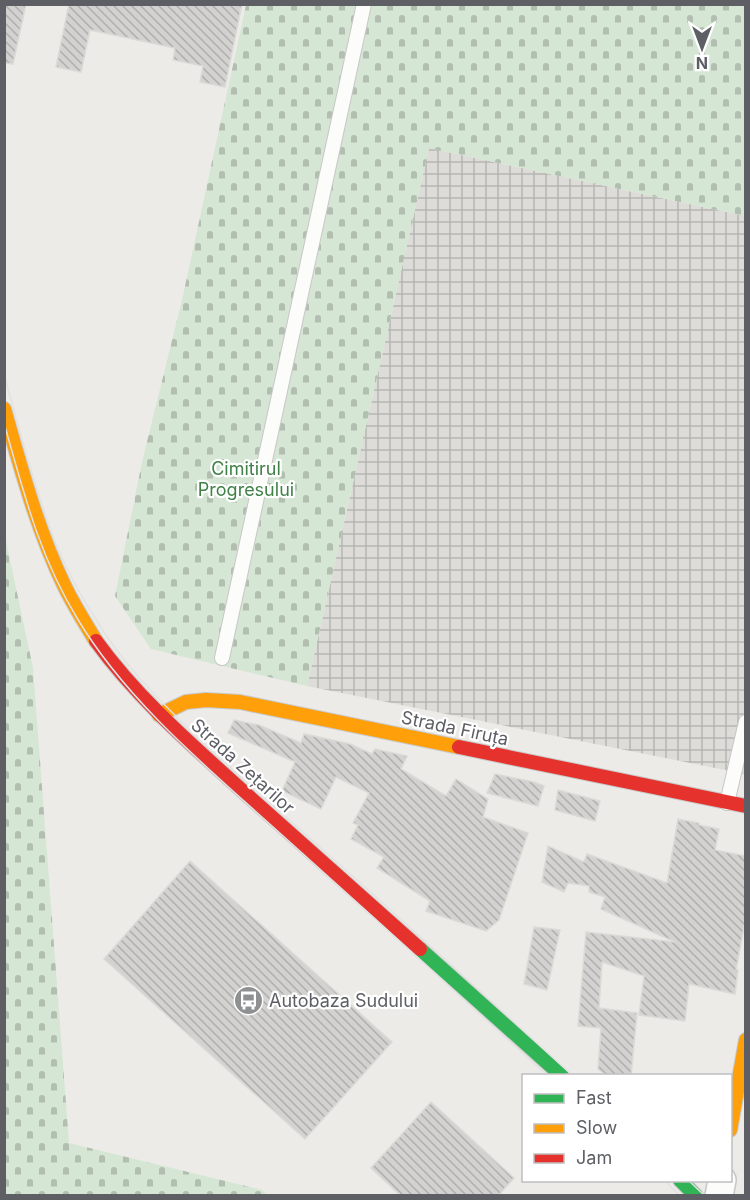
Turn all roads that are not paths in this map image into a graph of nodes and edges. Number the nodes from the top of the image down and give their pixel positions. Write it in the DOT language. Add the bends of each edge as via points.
graph roads {
  1 [pos="364,4"];
  2 [pos="4,409"];
  3 [pos="222,658"];
  4 [pos="159,715"];
  5 [pos="746,722"];
  6 [pos="727,802"];
  7 [pos="746,806"];
  8 [pos="746,1040"];
  9 [pos="560,1074"];
  10 [pos="732,1119"];
  11 [pos="682,1182"];
  12 [pos="696,1196"];
  1 -- 3 [label="lane"];
  2 -- 4 [label="main road, Strada Zețarilor" via="36,517 66,590 97,642"];
  4 -- 6 [label="main road, Strada Firuța" via="186,702 240,702"];
  4 -- 9 [label="main road, Strada Zețarilor"];
  5 -- 6 [label="lane"];
  6 -- 7 [label="main road, Strada Firuța"];
  8 -- 10 [label="main road"];
  11 -- 12 [label="main road"];
}
